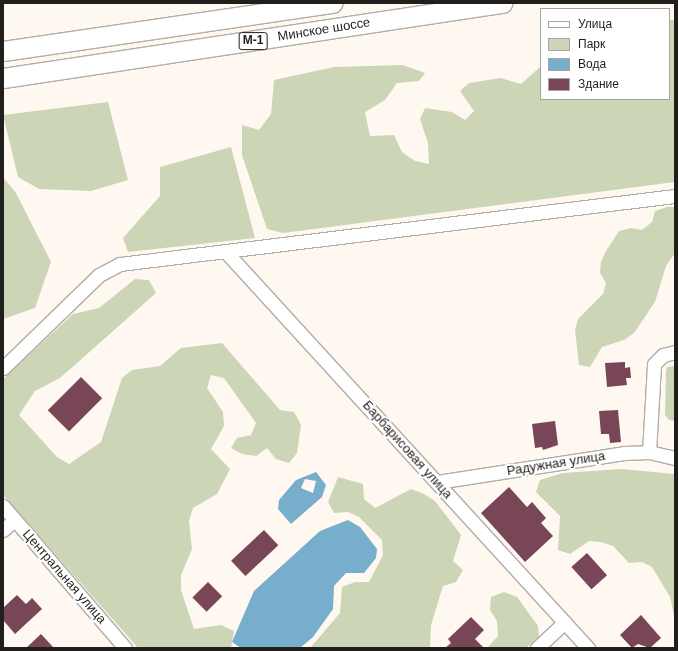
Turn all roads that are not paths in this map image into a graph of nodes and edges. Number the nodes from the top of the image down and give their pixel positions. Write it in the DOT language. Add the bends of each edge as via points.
graph roads {
  1 [pos="333,3"];
  2 [pos="502,3"];
  3 [pos="3,51"];
  4 [pos="3,78"];
  5 [pos="675,196"];
  6 [pos="226,252"];
  7 [pos="675,352"];
  8 [pos="3,368"];
  9 [pos="649,452"];
  10 [pos="675,458"];
  11 [pos="437,482"];
  12 [pos="3,506"];
  13 [pos="14,520"];
  14 [pos="3,530"];
  15 [pos="565,622"];
  16 [pos="125,648"];
  17 [pos="537,648"];
  18 [pos="588,648"];
  1 -- 3 [label="highway, Минское шоссе / М-1"];
  2 -- 4 [label="highway, Минское шоссе / М-1"];
  5 -- 6 [label="street"];
  6 -- 8 [label="street" via="110,267"];
  6 -- 11 [label="street, Барбарисовая улица"];
  7 -- 9 [label="street" via="663,355 654,364"];
  9 -- 10 [label="street, Радужная улица"];
  9 -- 11 [label="street, Радужная улица"];
  11 -- 15 [label="street, Барбарисовая улица"];
  12 -- 13 [label="street, Центральная улица"];
  13 -- 14 [label="street"];
  13 -- 16 [label="street, Центральная улица"];
  15 -- 17 [label="street"];
  15 -- 18 [label="street, Барбарисовая улица"];
}
